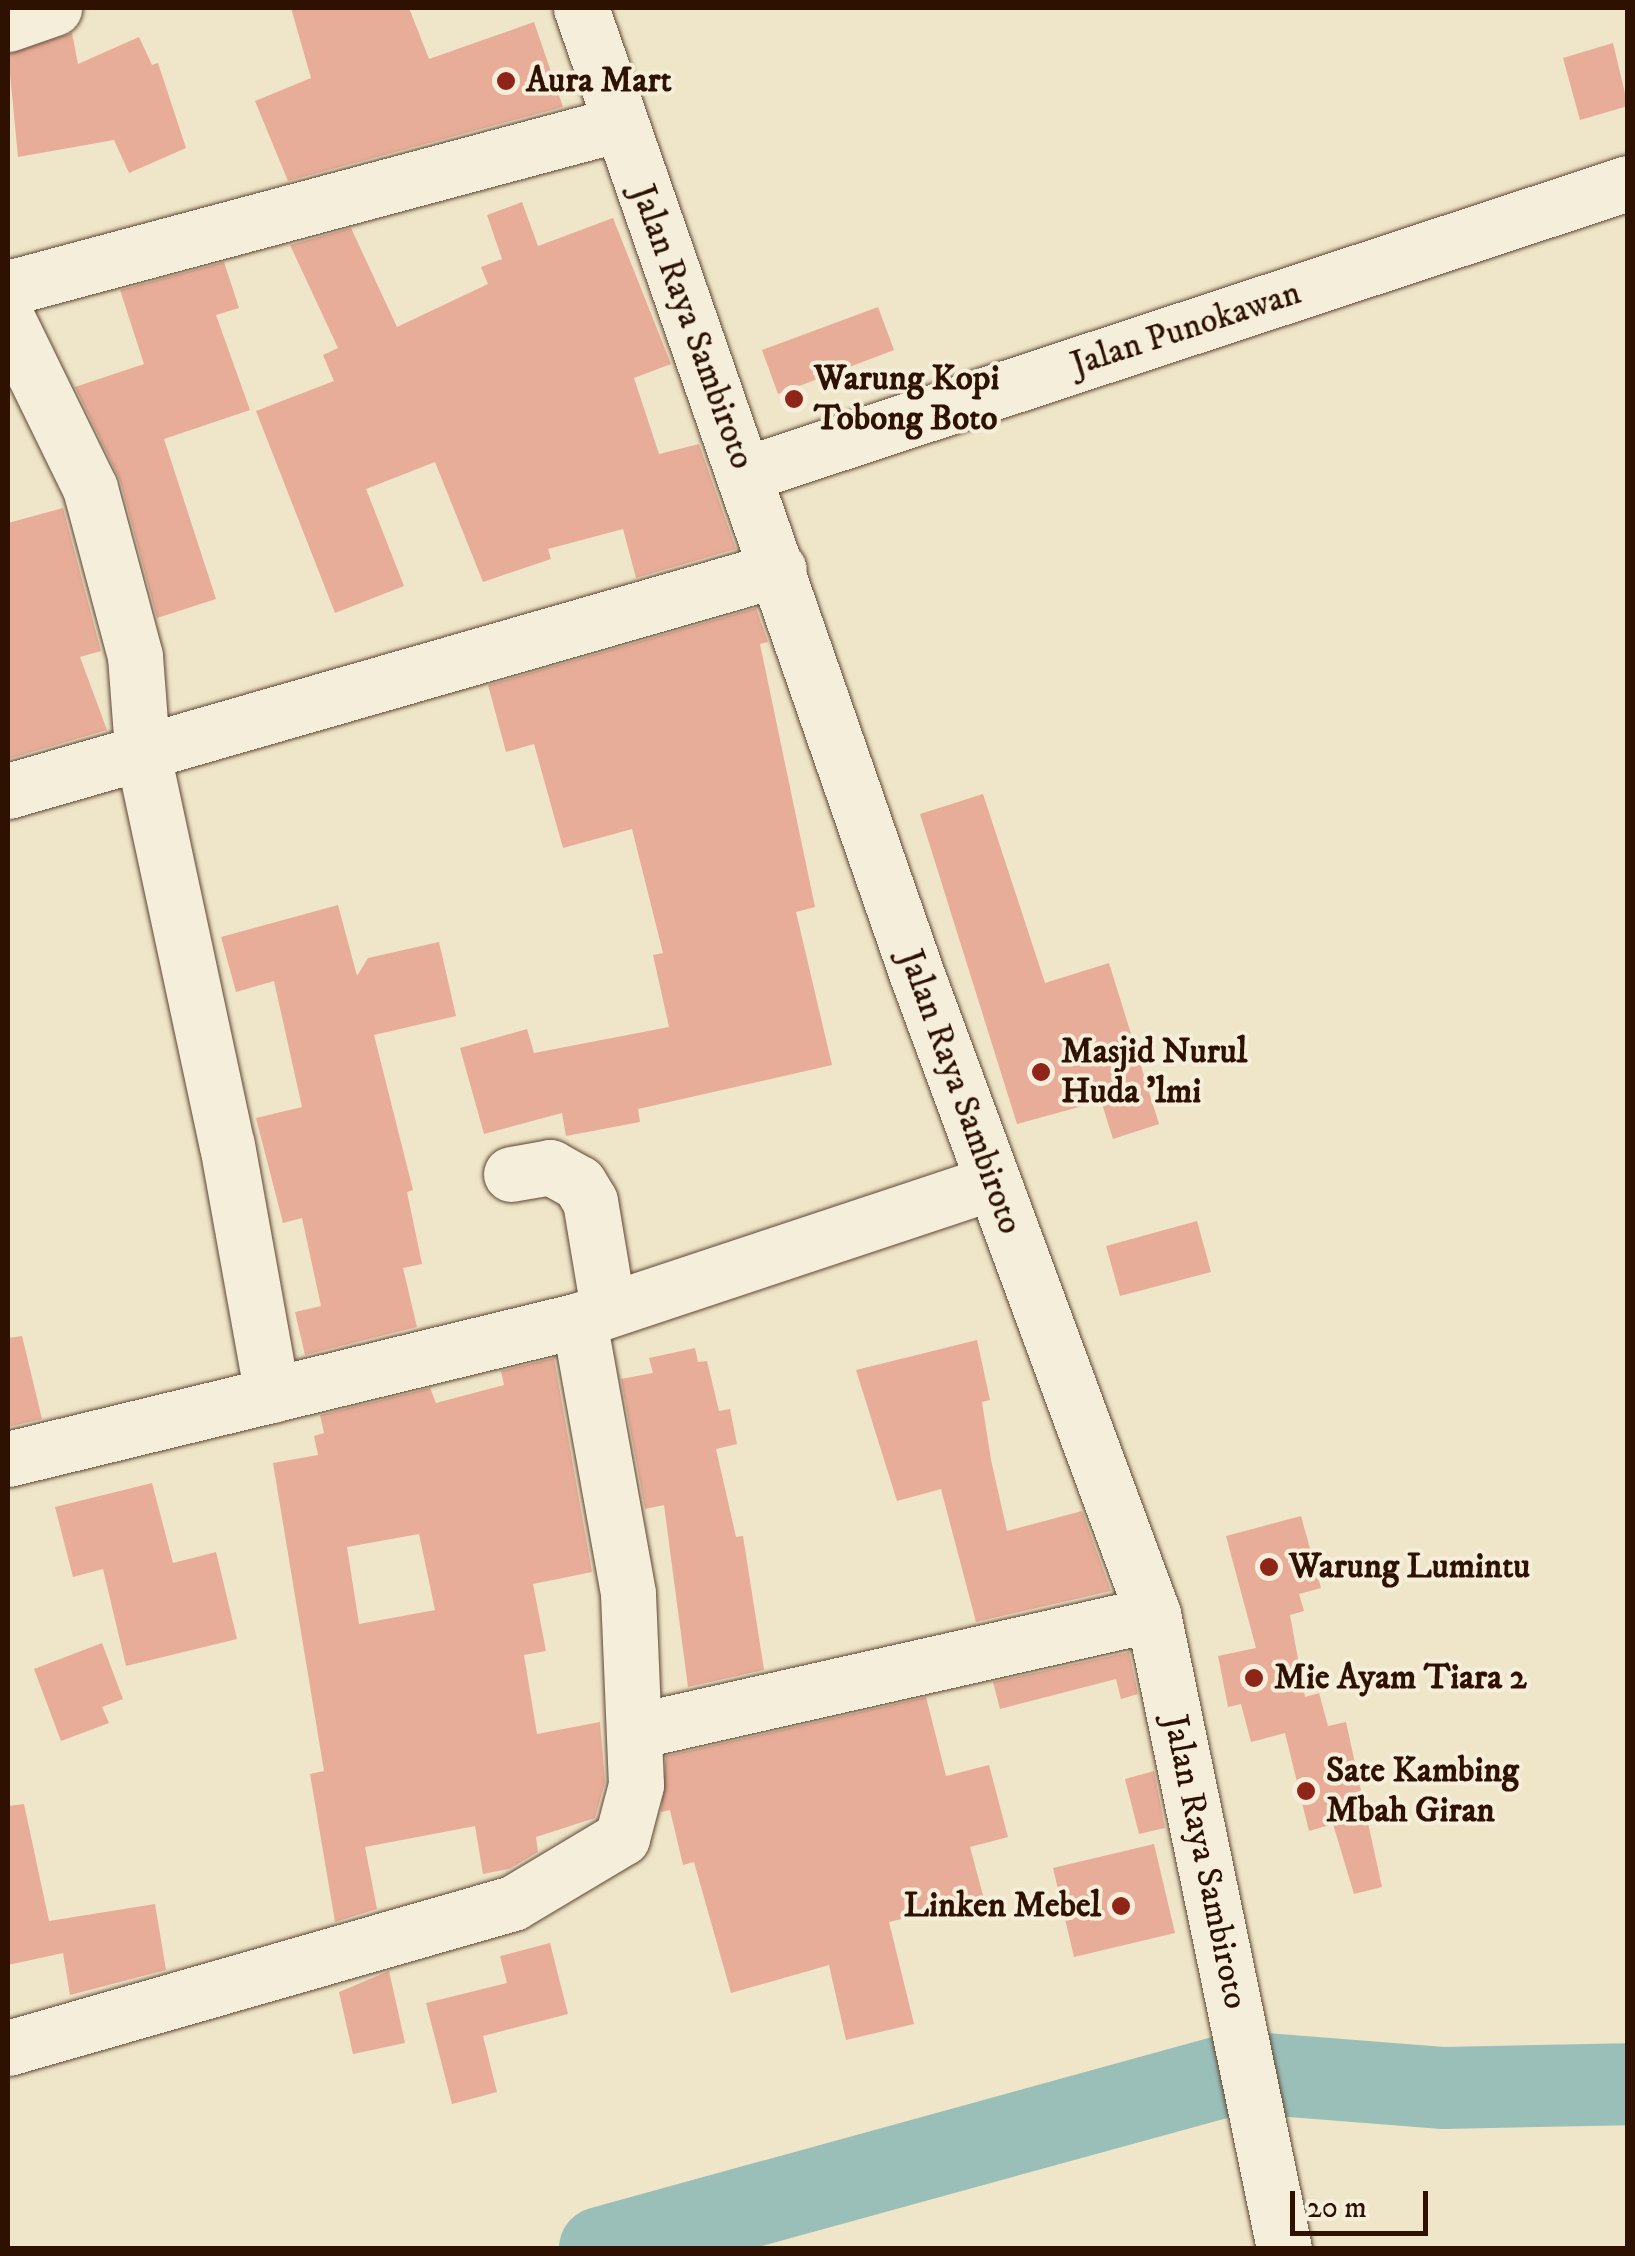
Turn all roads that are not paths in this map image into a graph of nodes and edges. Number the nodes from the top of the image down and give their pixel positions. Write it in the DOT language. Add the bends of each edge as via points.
graph roads {
  1 [pos="54,8"];
  2 [pos="582,8"];
  3 [pos="8,24"];
  4 [pos="619,124"];
  5 [pos="1628,183"];
  6 [pos="8,288"];
  7 [pos="8,320"];
  8 [pos="745,474"];
  9 [pos="778,569"];
  10 [pos="142,750"];
  11 [pos="8,792"];
  12 [pos="512,1174"];
  13 [pos="992,1183"];
  14 [pos="593,1314"];
  15 [pos="272,1395"];
  16 [pos="8,1458"];
  17 [pos="1153,1614"];
  18 [pos="636,1731"];
  19 [pos="8,2048"];
  20 [pos="1284,2248"];
  1 -- 3 [label="street"];
  2 -- 4 [label="street, Jalan Raya Sambiroto"];
  4 -- 6 [label="street"];
  4 -- 8 [label="street, Jalan Raya Sambiroto"];
  5 -- 8 [label="street, Jalan Punokawan"];
  7 -- 10 [label="street" via="90,488 135,656"];
  8 -- 9 [label="street, Jalan Raya Sambiroto"];
  9 -- 10 [label="street"];
  9 -- 13 [label="street, Jalan Raya Sambiroto"];
  10 -- 11 [label="street"];
  10 -- 15 [label="street" via="227,1145"];
  12 -- 14 [label="street" via="550,1168 579,1183 590,1201"];
  13 -- 14 [label="street"];
  13 -- 17 [label="street, Jalan Raya Sambiroto"];
  14 -- 15 [label="street"];
  14 -- 18 [label="street" via="628,1593"];
  15 -- 16 [label="street"];
  17 -- 18 [label="street"];
  17 -- 20 [label="street, Jalan Raya Sambiroto"];
  18 -- 19 [label="street" via="635,1800 622,1838 513,1903"];
}
